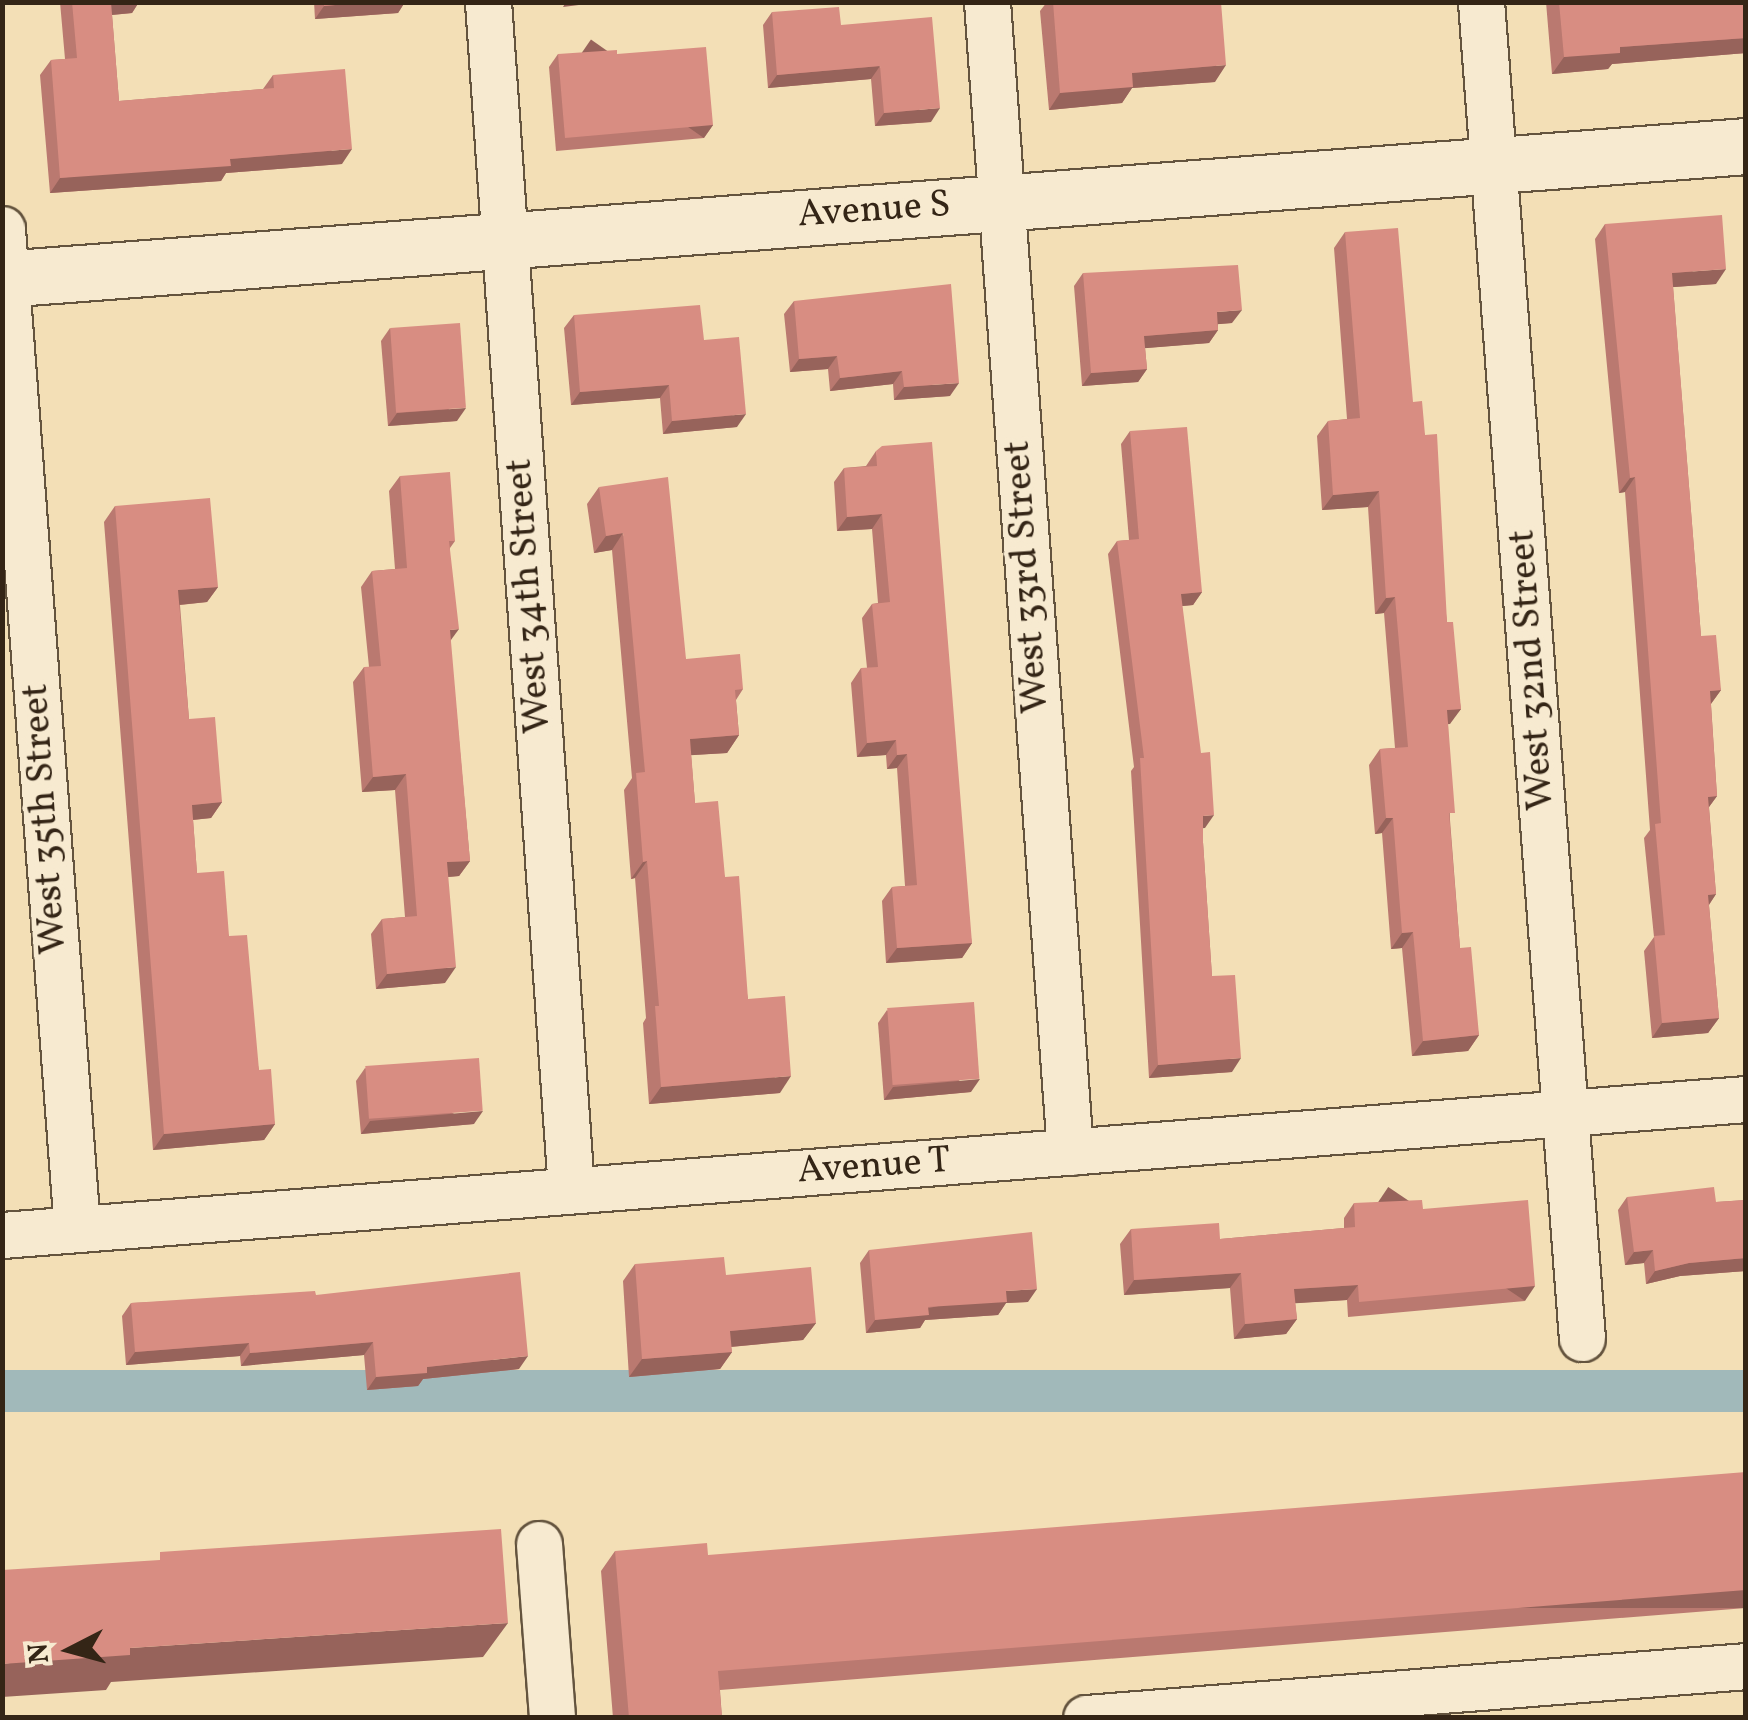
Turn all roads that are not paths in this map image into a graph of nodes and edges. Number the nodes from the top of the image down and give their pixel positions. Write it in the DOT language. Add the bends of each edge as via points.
graph roads {
  1 [pos="488,2"];
  2 [pos="987,2"];
  3 [pos="1482,2"];
  4 [pos="1746,146"];
  5 [pos="1496,167"];
  6 [pos="1002,202"];
  7 [pos="505,240"];
  8 [pos="4,262"];
  9 [pos="1746,1099"];
  10 [pos="1566,1112"];
  11 [pos="1070,1152"];
  12 [pos="572,1190"];
  13 [pos="77,1229"];
  14 [pos="2,1235"];
  15 [pos="1582,1338"];
  16 [pos="539,1544"];
  17 [pos="1746,1666"];
  18 [pos="552,1718"];
  19 [pos="1086,1718"];
  1 -- 7 [label="street, West 34th Street"];
  2 -- 6 [label="street, West 33rd Street"];
  3 -- 5 [label="street, West 32nd Street"];
  4 -- 5 [label="street, Avenue S"];
  5 -- 6 [label="street, Avenue S"];
  5 -- 10 [label="street, West 32nd Street"];
  6 -- 7 [label="street, Avenue S"];
  6 -- 11 [label="street, West 33rd Street"];
  7 -- 8 [label="street, Avenue S"];
  7 -- 12 [label="street, West 34th Street"];
  8 -- 13 [label="street, West 35th Street"];
  9 -- 10 [label="street, Avenue T"];
  10 -- 11 [label="street, Avenue T"];
  10 -- 15 [label="street, West 32nd Street"];
  11 -- 12 [label="street, Avenue T"];
  12 -- 13 [label="street, Avenue T"];
  13 -- 14 [label="street, Avenue T"];
  16 -- 18 [label="street"];
  17 -- 19 [label="street"];
}
